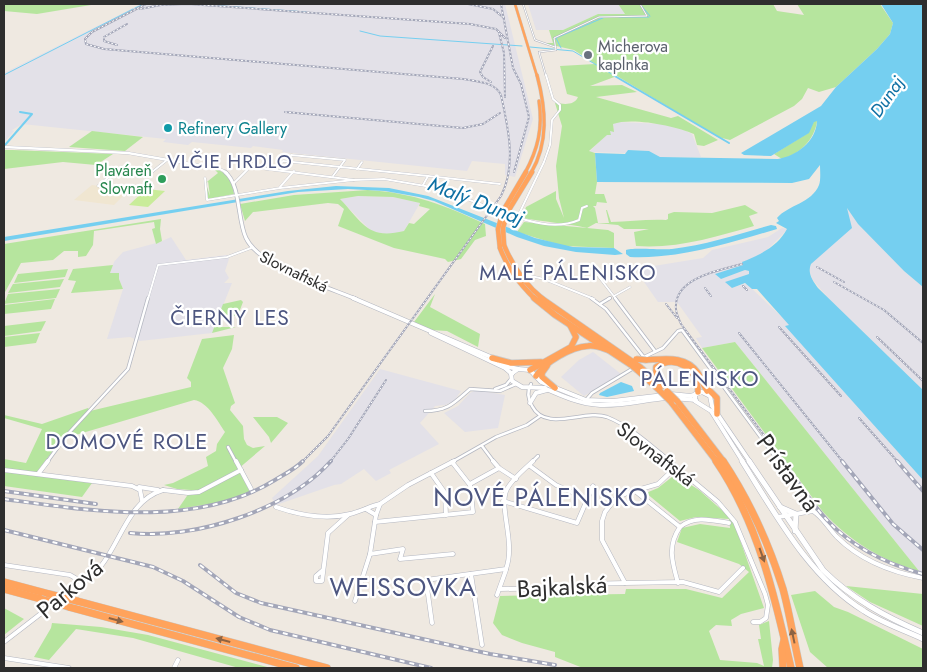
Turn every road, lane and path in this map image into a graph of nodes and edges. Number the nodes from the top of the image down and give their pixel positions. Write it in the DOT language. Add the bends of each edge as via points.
graph roads {
  1 [pos="514,4"];
  2 [pos="523,4"];
  3 [pos="640,4"];
  4 [pos="556,48"];
  5 [pos="4,147"];
  6 [pos="291,155"];
  7 [pos="167,159"];
  8 [pos="257,160"];
  9 [pos="362,162"];
  10 [pos="251,167"];
  11 [pos="340,167"];
  12 [pos="357,169"];
  13 [pos="276,170"];
  14 [pos="154,171"];
  15 [pos="294,171"];
  16 [pos="147,176"];
  17 [pos="333,176"];
  18 [pos="428,176"];
  19 [pos="204,178"];
  20 [pos="354,180"];
  21 [pos="233,184"];
  22 [pos="500,184"];
  23 [pos="423,185"];
  24 [pos="280,188"];
  25 [pos="133,190"];
  26 [pos="236,197"];
  27 [pos="587,206"];
  28 [pos="517,218"];
  29 [pos="502,246"];
  30 [pos="251,248"];
  31 [pos="589,264"];
  32 [pos="522,274"];
  33 [pos="630,287"];
  34 [pos="612,297"];
  35 [pos="600,304"];
  36 [pos="566,321"];
  37 [pos="427,331"];
  38 [pos="655,352"];
  39 [pos="620,354"];
  40 [pos="492,358"];
  41 [pos="548,362"];
  42 [pos="638,363"];
  43 [pos="501,364"];
  44 [pos="518,369"];
  45 [pos="534,372"];
  46 [pos="511,376"];
  47 [pos="703,383"];
  48 [pos="516,384"];
  49 [pos="530,386"];
  50 [pos="546,386"];
  51 [pos="522,387"];
  52 [pos="552,389"];
  53 [pos="663,389"];
  54 [pos="491,390"];
  55 [pos="707,391"];
  56 [pos="697,394"];
  57 [pos="528,396"];
  58 [pos="586,400"];
  59 [pos="675,401"];
  60 [pos="530,403"];
  61 [pos="712,405"];
  62 [pos="425,411"];
  63 [pos="540,416"];
  64 [pos="716,416"];
  65 [pos="482,446"];
  66 [pos="228,447"];
  67 [pos="538,456"];
  68 [pos="664,458"];
  69 [pos="452,462"];
  70 [pos="530,466"];
  71 [pos="676,467"];
  72 [pos="499,468"];
  73 [pos="4,470"];
  74 [pos="242,470"];
  75 [pos="431,473"];
  76 [pos="38,474"];
  77 [pos="669,474"];
  78 [pos="516,479"];
  79 [pos="690,479"];
  80 [pos="470,485"];
  81 [pos="132,486"];
  82 [pos="593,486"];
  83 [pos="251,488"];
  84 [pos="163,490"];
  85 [pos="635,491"];
  86 [pos="587,499"];
  87 [pos="141,501"];
  88 [pos="503,501"];
  89 [pos="380,504"];
  90 [pos="778,505"];
  91 [pos="276,506"];
  92 [pos="366,509"];
  93 [pos="813,511"];
  94 [pos="349,514"];
  95 [pos="796,514"];
  96 [pos="376,515"];
  97 [pos="446,515"];
  98 [pos="784,516"];
  99 [pos="778,517"];
  100 [pos="375,522"];
  101 [pos="729,523"];
  102 [pos="680,527"];
  103 [pos="795,532"];
  104 [pos="370,554"];
  105 [pos="453,554"];
  106 [pos="4,565"];
  107 [pos="743,568"];
  108 [pos="506,569"];
  109 [pos="323,570"];
  110 [pos="471,574"];
  111 [pos="923,578"];
  112 [pos="4,582"];
  113 [pos="82,582"];
  114 [pos="625,583"];
  115 [pos="678,583"];
  116 [pos="4,589"];
  117 [pos="500,589"];
  118 [pos="497,595"];
  119 [pos="355,601"];
  120 [pos="753,622"];
  121 [pos="432,623"];
  122 [pos="923,633"];
  123 [pos="784,637"];
  124 [pos="923,639"];
  125 [pos="4,642"];
  126 [pos="482,645"];
  127 [pos="4,658"];
  128 [pos="178,660"];
  129 [pos="69,668"];
  130 [pos="174,668"];
  131 [pos="296,668"];
  132 [pos="327,668"];
  133 [pos="783,668"];
  134 [pos="791,668"];
  135 [pos="802,668"];
  1 -- 29 [label="highway, bridge" via="545,113 546,129 536,159 498,229"];
  2 -- 4 [label="street" via="534,40"];
  3 -- 4 [label="street" via="646,16 599,17 554,38"];
  4 -- 28 [label="street" via="539,54 553,99 560,105 552,120 550,145 544,163"];
  5 -- 7 [label="main road" via="112,151"];
  6 -- 11 [label="street" via="345,160"];
  7 -- 14 [label="street"];
  7 -- 21 [label="main road" via="219,168 230,175"];
  8 -- 10 [label="street"];
  9 -- 12 [label="street"];
  10 -- 13 [label="street"];
  10 -- 21 [label="street"];
  11 -- 12 [label="street"];
  11 -- 13 [label="street" via="283,161"];
  11 -- 17 [label="street"];
  12 -- 18 [label="street"];
  13 -- 15 [label="street"];
  14 -- 16 [label="street"];
  14 -- 25 [label="street" via="121,167 98,186"];
  15 -- 17 [label="street"];
  15 -- 24 [label="street"];
  17 -- 20 [label="street"];
  18 -- 22 [label="street"];
  18 -- 23 [label="street"];
  19 -- 26 [label="street" via="207,200"];
  20 -- 23 [label="street" via="384,179"];
  20 -- 24 [label="street"];
  21 -- 26 [label="main road, Slovnaftská"];
  23 -- 28 [label="street"];
  24 -- 26 [label="street"];
  26 -- 30 [label="main road, Slovnaftská" via="244,236"];
  27 -- 28 [label="street" via="582,208 579,220 572,224"];
  29 -- 36 [label="highway" via="507,266 521,285"];
  29 -- 39 [label="highway" via="512,266 531,289"];
  30 -- 37 [label="main road, Slovnaftská" via="274,264"];
  30 -- 76 [label="street" via="227,257 158,265 128,370 66,436"];
  31 -- 34 [label="street"];
  32 -- 35 [label="street" via="581,293"];
  33 -- 34 [label="street"];
  34 -- 35 [label="street"];
  34 -- 38 [label="street"];
  35 -- 42 [label="street"];
  36 -- 39 [label="highway"];
  36 -- 41 [label="highway" via="575,333 575,341"];
  37 -- 40 [label="main road, Slovnaftská"];
  37 -- 43 [label="main road, Slovnaftská"];
  38 -- 42 [label="street"];
  38 -- 93 [label="street, Prístavná" via="682,330"];
  39 -- 41 [label="highway" via="584,346"];
  39 -- 42 [label="highway"];
  40 -- 41 [label="highway" via="522,364"];
  40 -- 43 [label="main road, Slovnaftská"];
  41 -- 45 [label="highway"];
  41 -- 52 [label="highway" via="542,377"];
  42 -- 47 [label="highway" via="671,358 685,361 698,371"];
  42 -- 53 [label="highway"];
  42 -- 58 [label="street"];
  43 -- 44 [label="main road, Slovnaftská"];
  43 -- 45 [label="main road"];
  43 -- 46 [label="main road, Slovnaftská"];
  44 -- 45 [label="main road, Slovnaftská"];
  44 -- 46 [label="main road"];
  45 -- 46 [label="main road" via="518,371"];
  45 -- 49 [label="main road" via="535,381"];
  45 -- 50 [label="main road"];
  46 -- 48 [label="main road, Slovnaftská"];
  46 -- 49 [label="main road" via="519,384"];
  46 -- 54 [label="street" via="504,386"];
  47 -- 55 [label="highway"];
  47 -- 64 [label="highway" via="717,398"];
  48 -- 51 [label="main road, Slovnaftská"];
  48 -- 54 [label="street" via="500,391"];
  49 -- 50 [label="main road"];
  49 -- 51 [label="main road"];
  49 -- 57 [label="street"];
  50 -- 52 [label="main road"];
  51 -- 57 [label="street"];
  52 -- 58 [label="main road"];
  52 -- 59 [label="main road" via="580,402 597,405"];
  52 -- 60 [label="main road" via="538,392"];
  53 -- 56 [label="highway" via="656,376 656,367 670,361 690,369 697,380"];
  53 -- 59 [label="highway, bridge"];
  54 -- 62 [label="street" via="470,389 450,407"];
  55 -- 56 [label="main road"];
  55 -- 61 [label="main road" via="714,397"];
  56 -- 58 [label="main road"];
  56 -- 59 [label="main road"];
  56 -- 61 [label="main road" via="705,405"];
  56 -- 61 [label="main road" via="705,392 710,396"];
  56 -- 64 [label="main road" via="698,405"];
  57 -- 60 [label="street"];
  59 -- 64 [label="main road" via="694,404"];
  59 -- 123 [label="highway, one-way" via="719,464 746,513 770,578"];
  135 -- 59 [label="highway, one-way" via="778,574 753,512 710,440"];
  60 -- 63 [label="street"];
  61 -- 64 [label="main road"];
  63 -- 65 [label="street"];
  63 -- 68 [label="street, Slovnaftská" via="552,420 585,414 606,416"];
  64 -- 90 [label="main road"];
  64 -- 99 [label="main road"];
  65 -- 69 [label="street"];
  65 -- 72 [label="street"];
  66 -- 74 [label="street"];
  67 -- 70 [label="street"];
  68 -- 71 [label="street, Slovnaftská"];
  68 -- 77 [label="street"];
  69 -- 75 [label="street"];
  69 -- 80 [label="street"];
  70 -- 78 [label="street"];
  70 -- 86 [label="street" via="556,485"];
  71 -- 77 [label="street, Bajkalská"];
  71 -- 79 [label="street, Slovnaftská"];
  72 -- 78 [label="street"];
  72 -- 80 [label="street"];
  73 -- 76 [label="street"];
  74 -- 83 [label="street"];
  74 -- 84 [label="street" via="199,492"];
  75 -- 89 [label="street"];
  75 -- 97 [label="street" via="444,493"];
  76 -- 81 [label="street"];
  77 -- 79 [label="street"];
  77 -- 85 [label="street, Bajkalská" via="655,486"];
  78 -- 88 [label="street" via="508,487"];
  79 -- 120 [label="street, Slovnaftská" via="722,505 736,522 766,594 766,618"];
  80 -- 97 [label="street" via="473,512"];
  81 -- 84 [label="street"];
  81 -- 87 [label="street" via="140,490"];
  82 -- 86 [label="street"];
  84 -- 87 [label="street"];
  85 -- 102 [label="street"];
  85 -- 114 [label="street, Bajkalská" via="612,501 602,521 602,540"];
  86 -- 88 [label="street" via="577,523"];
  87 -- 113 [label="street, Parková" via="106,560"];
  88 -- 108 [label="street" via="510,556"];
  89 -- 92 [label="street"];
  89 -- 96 [label="street"];
  90 -- 95 [label="main road"];
  90 -- 98 [label="main road"];
  91 -- 94 [label="street" via="304,513"];
  92 -- 94 [label="street"];
  92 -- 96 [label="street"];
  93 -- 95 [label="street"];
  93 -- 111 [label="street, Prístavná" via="839,539 862,556 891,570"];
  94 -- 109 [label="street" via="328,533"];
  95 -- 98 [label="street"];
  95 -- 103 [label="main road"];
  96 -- 100 [label="street"];
  97 -- 100 [label="street"];
  98 -- 99 [label="street"];
  98 -- 103 [label="main road"];
  99 -- 124 [label="main road" via="813,566 840,594 878,619"];
  100 -- 104 [label="street"];
  101 -- 102 [label="street" via="700,519 683,523"];
  102 -- 115 [label="street" via="670,543"];
  103 -- 122 [label="main road" via="823,570 845,592 880,614"];
  104 -- 105 [label="street" via="403,549 400,560"];
  104 -- 119 [label="street"];
  106 -- 113 [label="street" via="76,577"];
  107 -- 115 [label="street, Bajkalská" via="719,592"];
  108 -- 110 [label="street"];
  108 -- 117 [label="street"];
  110 -- 121 [label="street" via="426,580"];
  110 -- 126 [label="street"];
  132 -- 112 [label="highway, one-way, bridge"];
  113 -- 125 [label="street, Parková"];
  114 -- 115 [label="street, Bajkalská"];
  114 -- 117 [label="street, Bajkalská"];
  116 -- 131 [label="highway, one-way, bridge"];
  117 -- 118 [label="street"];
  123 -- 133 [label="highway"];
  123 -- 134 [label="highway"];
  127 -- 129 [label="street"];
  128 -- 130 [label="street"];
}
